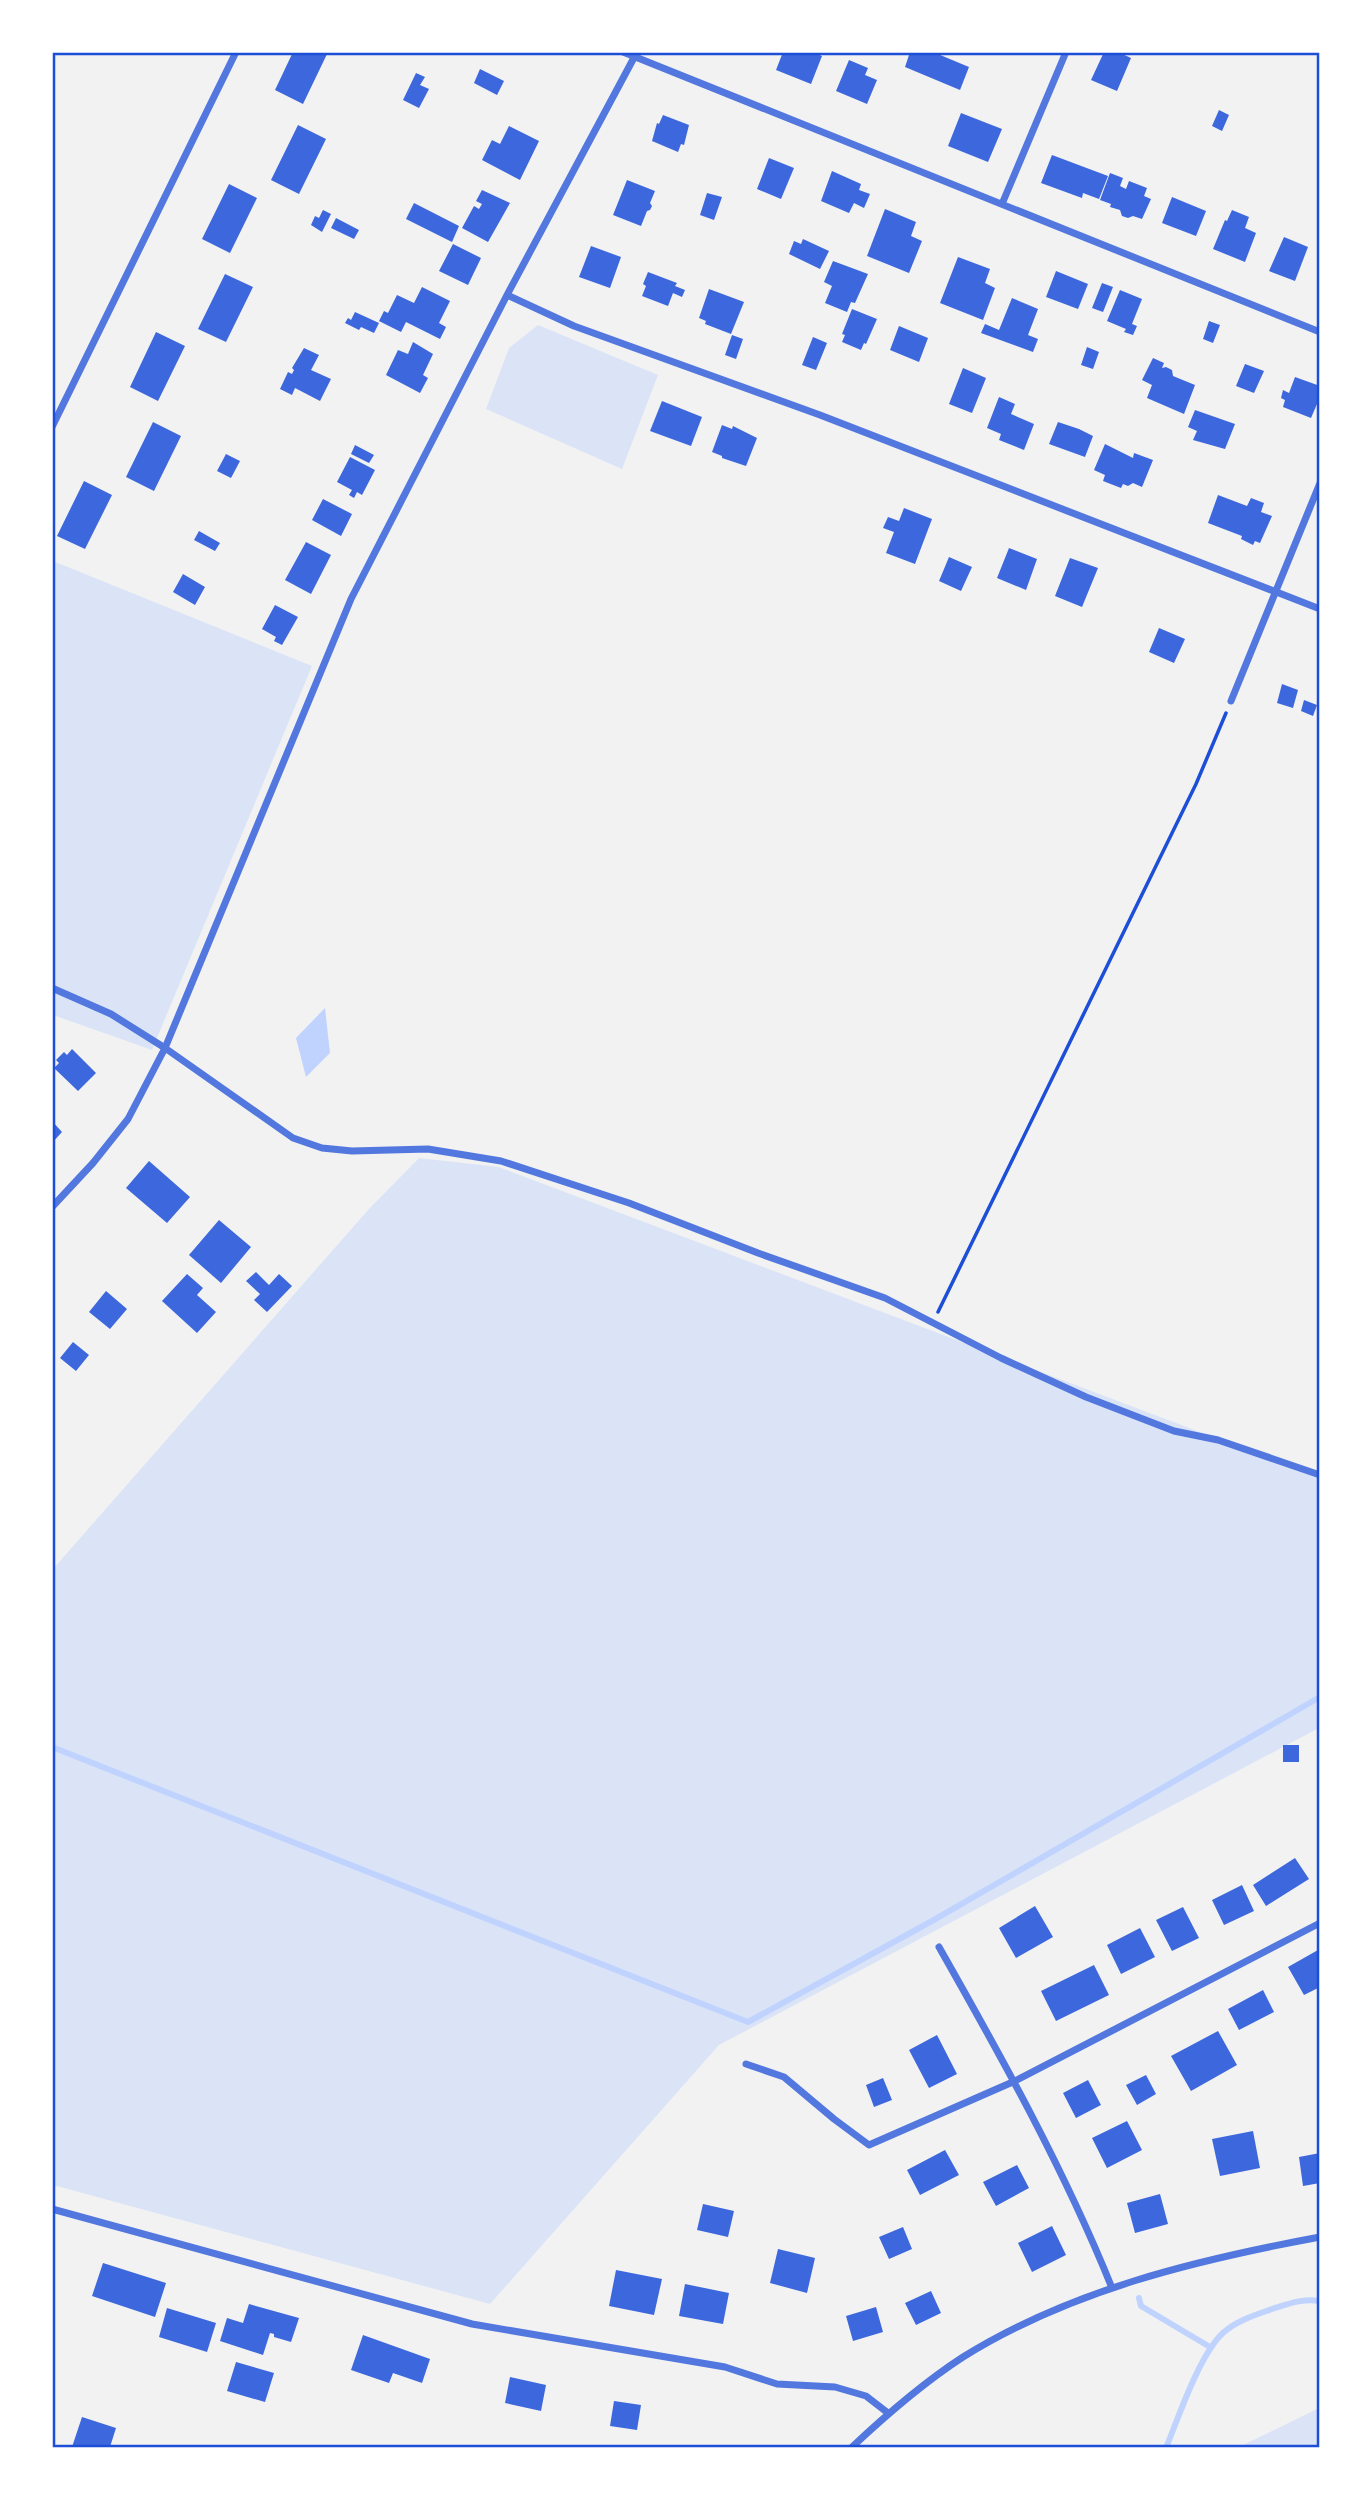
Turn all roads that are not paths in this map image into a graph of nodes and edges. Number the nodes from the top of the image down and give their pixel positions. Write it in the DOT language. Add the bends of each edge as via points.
graph roads {
  1 [pos="236,52"];
  2 [pos="623,52"];
  3 [pos="1066,52"];
  4 [pos="636,55"];
  5 [pos="1002,204"];
  6 [pos="507,295"];
  7 [pos="1320,332"];
  8 [pos="52,428"];
  9 [pos="1320,483"];
  10 [pos="1276,592"];
  11 [pos="1320,610"];
  12 [pos="1231,702"];
  13 [pos="52,988"];
  14 [pos="165,1048"];
  15 [pos="52,1207"];
  16 [pos="1320,1475"];
  17 [pos="1320,1923"];
  18 [pos="939,1947"];
  19 [pos="746,2064"];
  20 [pos="1015,2081"];
  21 [pos="52,2209"];
  22 [pos="1320,2237"];
  23 [pos="1112,2288"];
  24 [pos="888,2413"];
  25 [pos="851,2448"];
  1 -- 8 [label="street"];
  2 -- 4 [label="street"];
  3 -- 5 [label="street"];
  4 -- 5 [label="street"];
  4 -- 6 [label="street"];
  5 -- 7 [label="street"];
  6 -- 10 [label="street" via="574,326 833,420"];
  6 -- 14 [label="street" via="351,599"];
  9 -- 10 [label="street"];
  10 -- 11 [label="street"];
  10 -- 12 [label="street"];
  13 -- 14 [label="street" via="111,1014"];
  14 -- 15 [label="street" via="128,1119"];
  14 -- 16 [label="street" via="293,1138 322,1148 428,1149 501,1161 629,1203 884,1298 1086,1397 1174,1431 1218,1440"];
  17 -- 20 [label="street"];
  18 -- 20 [label="street"];
  19 -- 20 [label="street" via="784,2077 869,2145"];
  20 -- 23 [label="street"];
  21 -- 24 [label="street" via="472,2323 725,2367 777,2384 835,2387 866,2396"];
  22 -- 23 [label="street" via="1187,2264"];
  23 -- 24 [label="street" via="1054,2310 961,2358"];
  24 -- 25 [label="street"];
}
